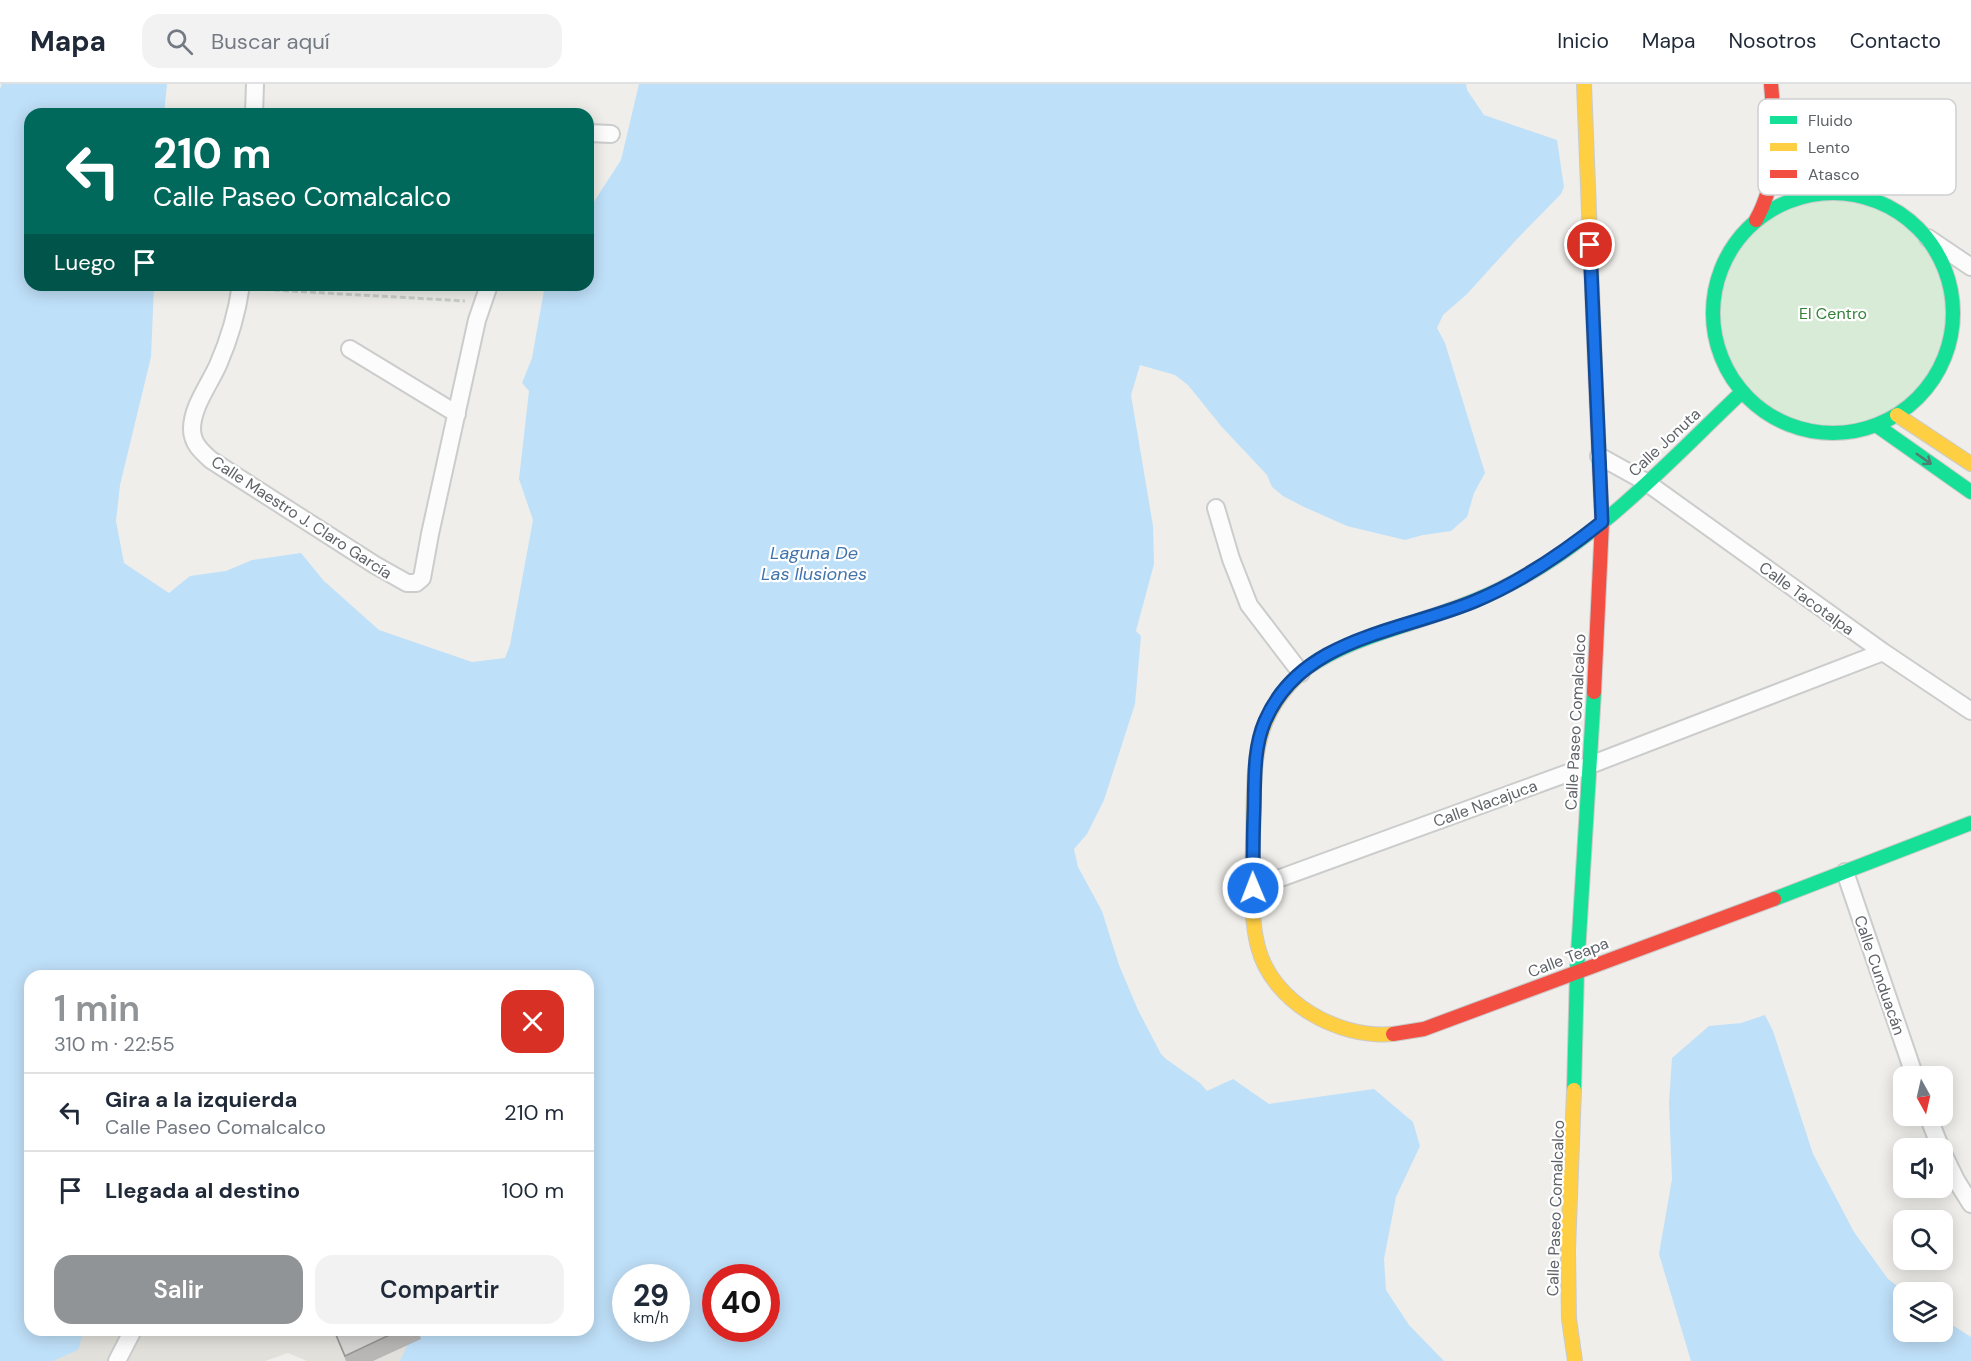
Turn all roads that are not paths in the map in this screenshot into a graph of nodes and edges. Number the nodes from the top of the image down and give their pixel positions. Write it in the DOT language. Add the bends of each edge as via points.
graph roads {
  1 [pos="255,84"];
  2 [pos="1584,84"];
  3 [pos="1771,84"];
  4 [pos="1772,99"];
  5 [pos="254,108"];
  6 [pos="594,133"];
  7 [pos="611,134"];
  8 [pos="1768,195"];
  9 [pos="1811,195"];
  10 [pos="1855,195"];
  11 [pos="1756,221"];
  12 [pos="1928,238"];
  13 [pos="1971,267"];
  14 [pos="239,291"];
  15 [pos="487,291"];
  16 [pos="350,349"];
  17 [pos="1742,392"];
  18 [pos="457,414"];
  19 [pos="1897,415"];
  20 [pos="1876,425"];
  21 [pos="1599,456"];
  22 [pos="1971,464"];
  23 [pos="1646,482"];
  24 [pos="1971,492"];
  25 [pos="1216,508"];
  26 [pos="1602,522"];
  27 [pos="1883,652"];
  28 [pos="1300,673"];
  29 [pos="1971,711"];
  30 [pos="1590,765"];
  31 [pos="1971,823"];
  32 [pos="1845,872"];
  33 [pos="1253,888"];
  34 [pos="1577,970"];
  35 [pos="1911,1066"];
  36 [pos="1953,1174"];
  37 [pos="1971,1204"];
  38 [pos="130,1336"];
  39 [pos="117,1361"];
  40 [pos="1575,1361"];
  1 -- 5 [label="street"];
  2 -- 21 [label="street, Calle Paseo Comalcalco"];
  3 -- 4 [label="street"];
  6 -- 7 [label="street"];
  8 -- 11 [label="street"];
  9 -- 11 [label="street" via="1783,204"];
  10 -- 12 [label="street" via="1896,210"];
  11 -- 17 [label="street" via="1726,258 1717,279 1713,310 1720,354"];
  12 -- 13 [label="street"];
  12 -- 19 [label="street" via="1943,262 1952,288 1952,333 1946,357 1932,381"];
  14 -- 18 [label="street, Calle Maestro J. Claro García" via="229,338 193,421 194,441 211,460 407,583 417,583 425,570"];
  15 -- 18 [label="street, Calle Maestro J. Claro García"];
  16 -- 18 [label="street"];
  17 -- 20 [label="street" via="1780,421 1808,430 1839,433"];
  17 -- 23 [label="street, Calle Jonuta"];
  19 -- 20 [label="street"];
  19 -- 22 [label="street"];
  20 -- 24 [label="street, one-way"];
  21 -- 23 [label="street, Calle Tacotalpa"];
  21 -- 26 [label="street, Calle Paseo Comalcalco"];
  23 -- 26 [label="street, Calle Jonuta"];
  23 -- 27 [label="street, Calle Tacotalpa"];
  25 -- 28 [label="street" via="1249,605"];
  26 -- 28 [label="street, Calle Jonuta" via="1515,582 1458,608 1340,647"];
  26 -- 30 [label="street, Calle Paseo Comalcalco"];
  27 -- 29 [label="street, Calle Tacotalpa"];
  27 -- 30 [label="street, Calle Nacajuca"];
  28 -- 33 [label="street, Calle Jonuta" via="1272,708 1257,747"];
  30 -- 33 [label="street, Calle Nacajuca"];
  30 -- 34 [label="street, Calle Paseo Comalcalco"];
  31 -- 32 [label="street, Calle Teapa"];
  32 -- 34 [label="street, Calle Teapa"];
  32 -- 35 [label="street, Calle Cunduacán"];
  33 -- 34 [label="street, Calle Teapa" via="1255,931 1269,972 1301,1006 1341,1029 1378,1035 1413,1032"];
  34 -- 40 [label="street, Calle Paseo Comalcalco" via="1567,1284"];
  36 -- 37 [label="street"];
  38 -- 39 [label="street"];
}
